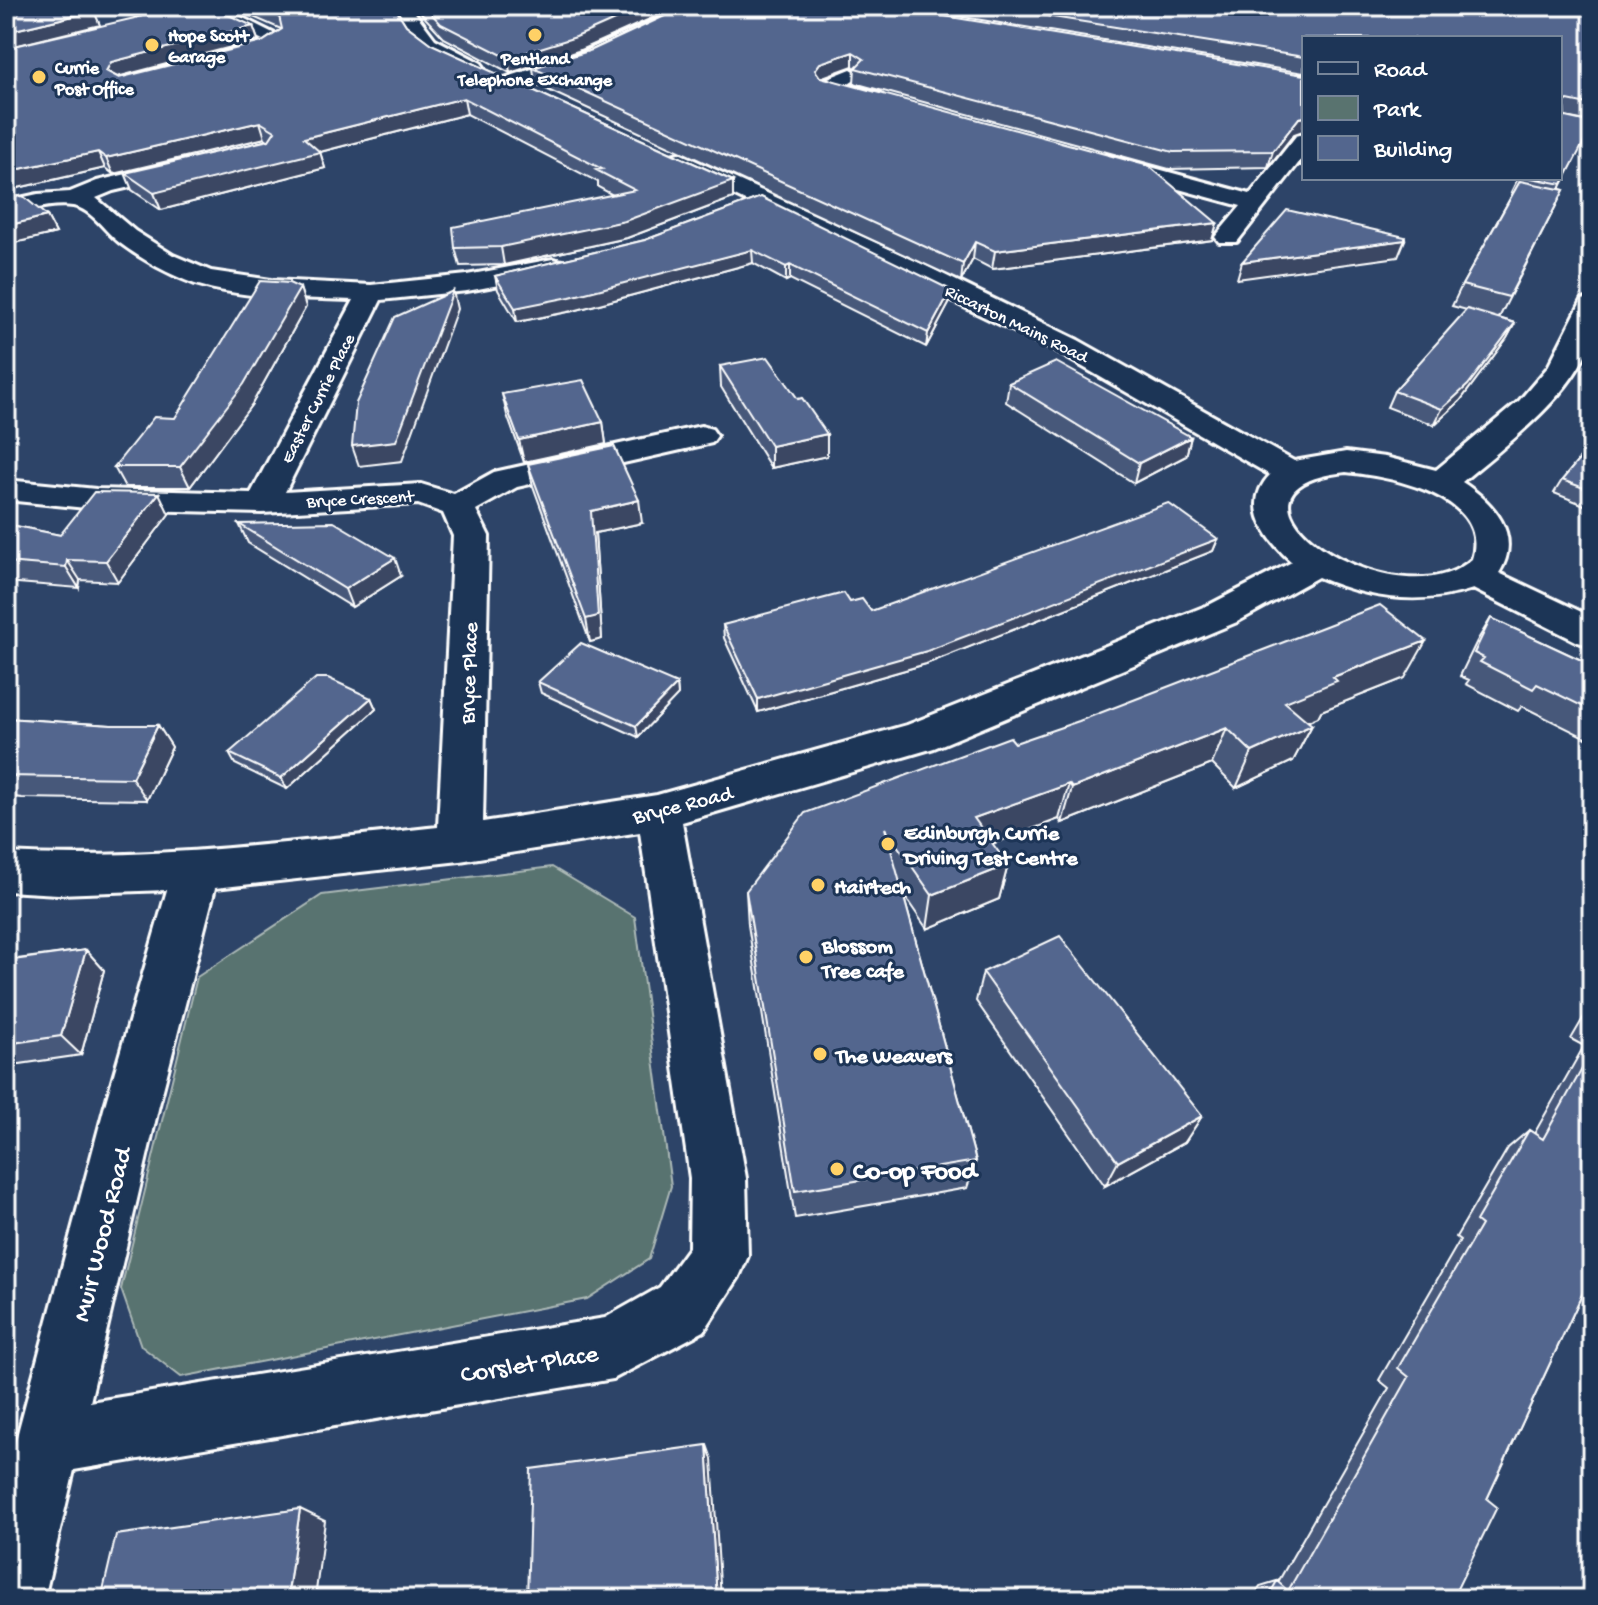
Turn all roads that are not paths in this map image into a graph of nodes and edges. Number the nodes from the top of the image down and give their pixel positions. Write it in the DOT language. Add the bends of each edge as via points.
graph roads {
  1 [pos="131,6"];
  2 [pos="401,6"];
  3 [pos="700,6"];
  4 [pos="207,7"];
  5 [pos="152,20"];
  6 [pos="214,61"];
  7 [pos="851,75"];
  8 [pos="508,83"];
  9 [pos="536,96"];
  10 [pos="889,102"];
  11 [pos="1562,125"];
  12 [pos="1592,131"];
  13 [pos="1302,144"];
  14 [pos="662,153"];
  15 [pos="1088,157"];
  16 [pos="208,162"];
  17 [pos="74,199"];
  18 [pos="761,199"];
  19 [pos="1256,203"];
  20 [pos="6,208"];
  21 [pos="733,209"];
  22 [pos="1228,237"];
  23 [pos="577,262"];
  24 [pos="371,293"];
  25 [pos="1592,306"];
  26 [pos="701,436"];
  27 [pos="1292,474"];
  28 [pos="1441,483"];
  29 [pos="6,490"];
  30 [pos="262,503"];
  31 [pos="457,506"];
  32 [pos="1316,562"];
  33 [pos="1474,575"];
  34 [pos="1592,633"];
  35 [pos="657,812"];
  36 [pos="460,843"];
  37 [pos="196,871"];
  38 [pos="6,872"];
  39 [pos="50,1441"];
  40 [pos="9,1599"];
  1 -- 5 [label="street"];
  2 -- 8 [label="street" via="428,43"];
  3 -- 8 [label="street" via="586,58"];
  4 -- 6 [label="street" via="276,39 266,47"];
  7 -- 10 [label="street" via="828,85"];
  8 -- 9 [label="street"];
  11 -- 12 [label="street"];
  13 -- 19 [label="street"];
  14 -- 18 [label="street, Riccarton Mains Road"];
  15 -- 19 [label="street"];
  16 -- 17 [label="street" via="105,186"];
  17 -- 20 [label="street"];
  17 -- 24 [label="street" via="93,205 164,261 205,278 271,288"];
  18 -- 21 [label="street"];
  18 -- 27 [label="street, Riccarton Mains Road" via="1123,375"];
  19 -- 22 [label="street"];
  23 -- 24 [label="street" via="467,283"];
  24 -- 30 [label="street, Easter Currie Place"];
  25 -- 28 [label="street" via="1561,370 1530,408"];
  26 -- 31 [label="street" via="506,479"];
  27 -- 28 [label="street" via="1346,462 1379,465"];
  27 -- 32 [label="street" via="1277,487 1271,504 1276,523"];
  28 -- 33 [label="street" via="1485,522 1492,542 1488,561"];
  29 -- 30 [label="street, Bryce Crescent" via="96,499"];
  30 -- 31 [label="street, Bryce Crescent" via="421,494"];
  31 -- 36 [label="street, Bryce Place" via="471,536"];
  32 -- 33 [label="street" via="1383,586 1418,589"];
  32 -- 35 [label="street, Bryce Road" via="1224,613 919,737"];
  33 -- 34 [label="street"];
  35 -- 36 [label="street, Bryce Road"];
  35 -- 39 [label="street, Corslet Place" via="718,1178 718,1256 682,1309 613,1348"];
  36 -- 37 [label="street, Bryce Road"];
  37 -- 38 [label="street, Bryce Road"];
  37 -- 39 [label="street, Muir Wood Road"];
  39 -- 40 [label="street, Muir Wood Road"];
}
